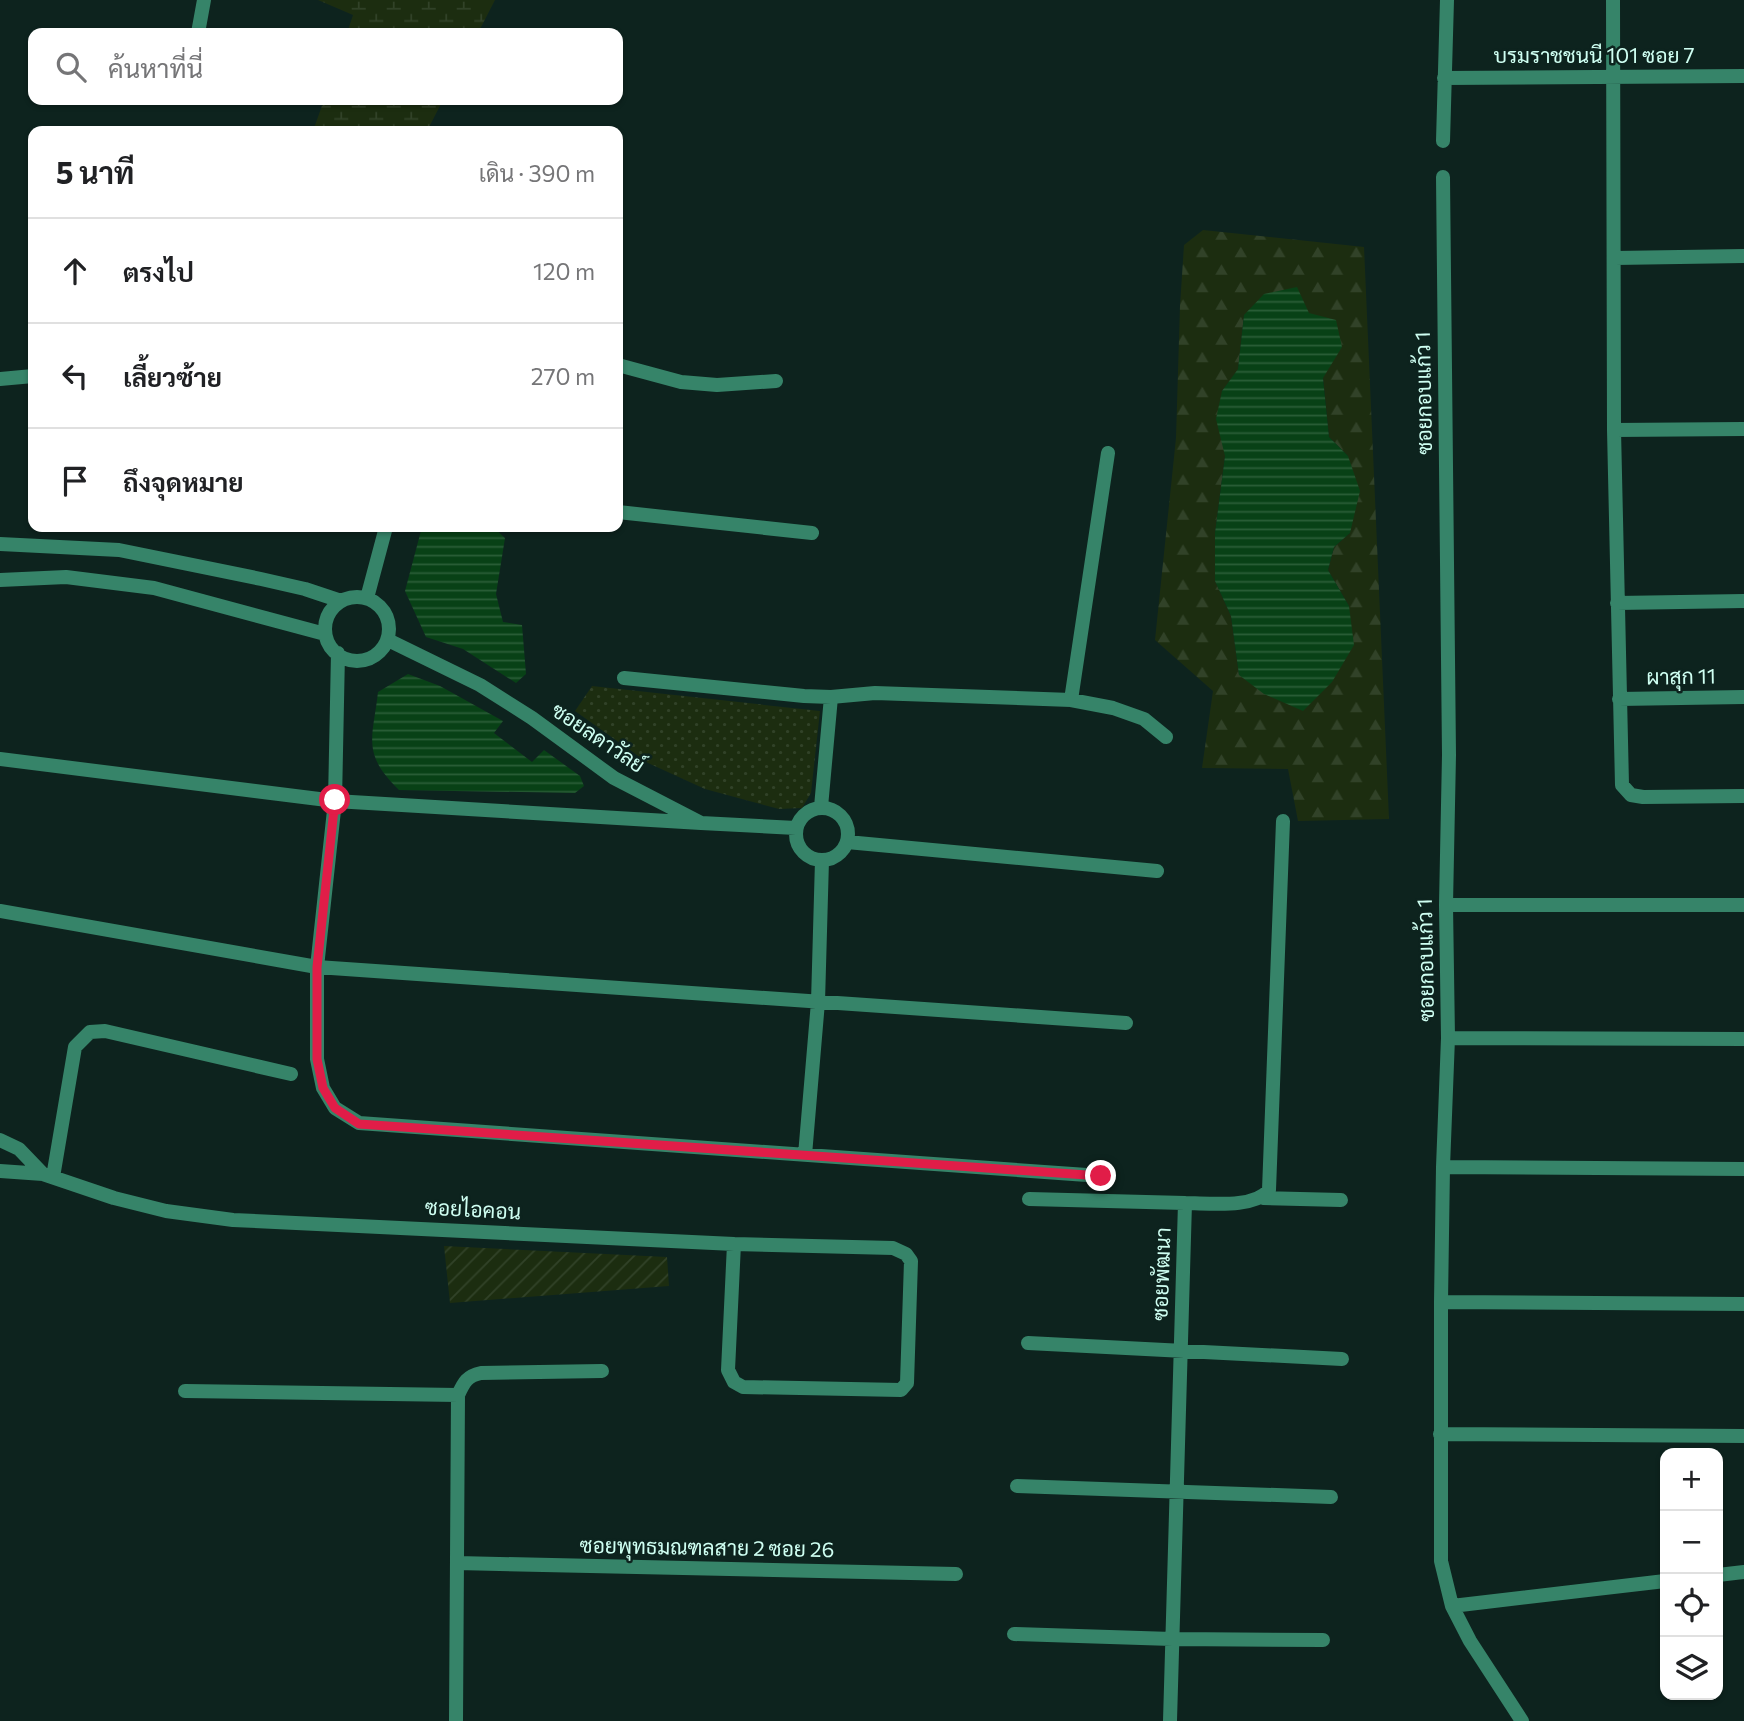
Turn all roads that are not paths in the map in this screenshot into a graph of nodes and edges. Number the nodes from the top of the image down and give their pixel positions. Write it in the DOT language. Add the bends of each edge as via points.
graph roads {
  1 [pos="204,0"];
  2 [pos="1447,0"];
  3 [pos="1613,0"];
  4 [pos="199,28"];
  5 [pos="1744,76"];
  6 [pos="1614,77"];
  7 [pos="1444,78"];
  8 [pos="1443,141"];
  9 [pos="1443,177"];
  10 [pos="1744,256"];
  11 [pos="1615,257"];
  12 [pos="623,366"];
  13 [pos="28,376"];
  14 [pos="0,379"];
  15 [pos="776,381"];
  16 [pos="1744,429"];
  17 [pos="1614,430"];
  18 [pos="1108,453"];
  19 [pos="623,513"];
  20 [pos="385,532"];
  21 [pos="812,533"];
  22 [pos="0,544"];
  23 [pos="0,580"];
  24 [pos="367,598"];
  25 [pos="341,601"];
  26 [pos="1744,601"];
  27 [pos="1618,603"];
  28 [pos="325,634"];
  29 [pos="388,640"];
  30 [pos="338,653"];
  31 [pos="624,677"];
  32 [pos="831,697"];
  33 [pos="1744,697"];
  34 [pos="1619,699"];
  35 [pos="1071,700"];
  36 [pos="1166,737"];
  37 [pos="0,759"];
  38 [pos="1744,796"];
  39 [pos="335,800"];
  40 [pos="821,807"];
  41 [pos="1283,821"];
  42 [pos="701,823"];
  43 [pos="796,828"];
  44 [pos="847,842"];
  45 [pos="822,860"];
  46 [pos="1157,871"];
  47 [pos="1446,905"];
  48 [pos="1744,905"];
  49 [pos="0,911"];
  50 [pos="317,967"];
  51 [pos="818,1002"];
  52 [pos="1126,1023"];
  53 [pos="1448,1038"];
  54 [pos="1744,1039"];
  55 [pos="291,1074"];
  56 [pos="0,1140"];
  57 [pos="805,1155"];
  58 [pos="1443,1167"];
  59 [pos="1744,1169"];
  60 [pos="0,1171"];
  61 [pos="48,1175"];
  62 [pos="1101,1176"];
  63 [pos="1263,1198"];
  64 [pos="1029,1199"];
  65 [pos="1341,1200"];
  66 [pos="1185,1203"];
  67 [pos="734,1244"];
  68 [pos="1441,1302"];
  69 [pos="1744,1304"];
  70 [pos="1028,1343"];
  71 [pos="1181,1349"];
  72 [pos="1342,1359"];
  73 [pos="602,1371"];
  74 [pos="185,1391"];
  75 [pos="458,1395"];
  76 [pos="1440,1434"];
  77 [pos="1744,1436"];
  78 [pos="1017,1486"];
  79 [pos="1177,1490"];
  80 [pos="1331,1497"];
  81 [pos="457,1563"];
  82 [pos="1744,1572"];
  83 [pos="956,1574"];
  84 [pos="1723,1574"];
  85 [pos="1660,1582"];
  86 [pos="1452,1606"];
  87 [pos="1014,1634"];
  88 [pos="1172,1639"];
  89 [pos="1323,1640"];
  90 [pos="456,1721"];
  91 [pos="1170,1721"];
  92 [pos="1522,1721"];
  1 -- 4 [label="street"];
  2 -- 7 [label="street"];
  3 -- 6 [label="street"];
  5 -- 6 [label="street, บรมราชชนนี 101 ซอย 7"];
  6 -- 7 [label="street, บรมราชชนนี 101 ซอย 7"];
  6 -- 11 [label="street"];
  7 -- 8 [label="street"];
  9 -- 47 [label="street, ซอยกอบแก้ว 1" via="1449,741"];
  10 -- 11 [label="street"];
  11 -- 17 [label="street"];
  12 -- 15 [label="street" via="681,382"];
  13 -- 14 [label="street"];
  16 -- 17 [label="street"];
  17 -- 27 [label="street"];
  18 -- 35 [label="street"];
  19 -- 21 [label="street"];
  20 -- 24 [label="street"];
  22 -- 25 [label="street" via="119,550"];
  23 -- 28 [label="street" via="66,577 154,588"];
  24 -- 25 [label="street"];
  24 -- 29 [label="street" via="386,615"];
  25 -- 28 [label="street" via="331,610"];
  26 -- 27 [label="street"];
  27 -- 34 [label="street"];
  28 -- 30 [label="street"];
  29 -- 30 [label="street" via="371,658 359,661"];
  29 -- 42 [label="street, ซอยลดาวัลย์" via="480,685 614,778"];
  30 -- 39 [label="street"];
  31 -- 32 [label="street"];
  32 -- 35 [label="street" via="875,693"];
  32 -- 40 [label="street"];
  33 -- 34 [label="street, ผาสุก 11"];
  34 -- 38 [label="street" via="1622,785 1631,795"];
  35 -- 36 [label="street" via="1144,719"];
  37 -- 39 [label="street"];
  39 -- 42 [label="street"];
  39 -- 50 [label="street"];
  40 -- 43 [label="street" via="802,816"];
  40 -- 44 [label="street" via="841,816"];
  41 -- 63 [label="street" via="1269,1190"];
  42 -- 43 [label="street, ซอยลดาวัลย์"];
  43 -- 45 [label="street" via="805,854"];
  44 -- 45 [label="street" via="841,852"];
  44 -- 46 [label="street"];
  45 -- 51 [label="street"];
  47 -- 48 [label="street"];
  47 -- 53 [label="street, ซอยกอบแก้ว 1"];
  49 -- 50 [label="street"];
  50 -- 51 [label="street"];
  50 -- 57 [label="street" via="317,1059 323,1088 335,1108 359,1124"];
  51 -- 52 [label="street"];
  51 -- 57 [label="street"];
  53 -- 54 [label="street"];
  53 -- 58 [label="street, ซอยกอบแก้ว 1"];
  55 -- 61 [label="street" via="105,1031 90,1032 75,1047"];
  56 -- 61 [label="street, ซอยไอคอน" via="19,1149"];
  57 -- 62 [label="street"];
  58 -- 59 [label="street"];
  58 -- 68 [label="street, ซอยกอบแก้ว 1"];
  60 -- 61 [label="street, ซอยไอคอน"];
  61 -- 67 [label="street, ซอยไอคอน" via="166,1211 233,1220"];
  63 -- 65 [label="street, ซอยพัฒนา"];
  63 -- 66 [label="street, ซอยพัฒนา"];
  64 -- 66 [label="street"];
  66 -- 71 [label="street, ซอยพัฒนา"];
  67 -- 67 [label="street, ซอยไอคอน" via="893,1248 906,1254 911,1261 905,1388 743,1387 734,1382 727,1370"];
  68 -- 69 [label="street"];
  68 -- 76 [label="street, ซอยกอบแก้ว 1"];
  70 -- 71 [label="street"];
  71 -- 72 [label="street"];
  71 -- 79 [label="street, ซอยพัฒนา"];
  73 -- 75 [label="street" via="481,1373 470,1375"];
  74 -- 75 [label="street"];
  75 -- 81 [label="street"];
  76 -- 77 [label="street"];
  76 -- 86 [label="street, ซอยกอบแก้ว 1" via="1441,1561"];
  78 -- 79 [label="street"];
  79 -- 80 [label="street"];
  79 -- 88 [label="street, ซอยพัฒนา"];
  81 -- 83 [label="street, ซอยพุทธมณฑลสาย 2 ซอย 26"];
  81 -- 90 [label="street"];
  82 -- 84 [label="street"];
  85 -- 86 [label="street"];
  86 -- 92 [label="street, ซอยกอบแก้ว 1"];
  87 -- 88 [label="street"];
  88 -- 89 [label="street"];
  88 -- 91 [label="street, ซอยพัฒนา"];
}
